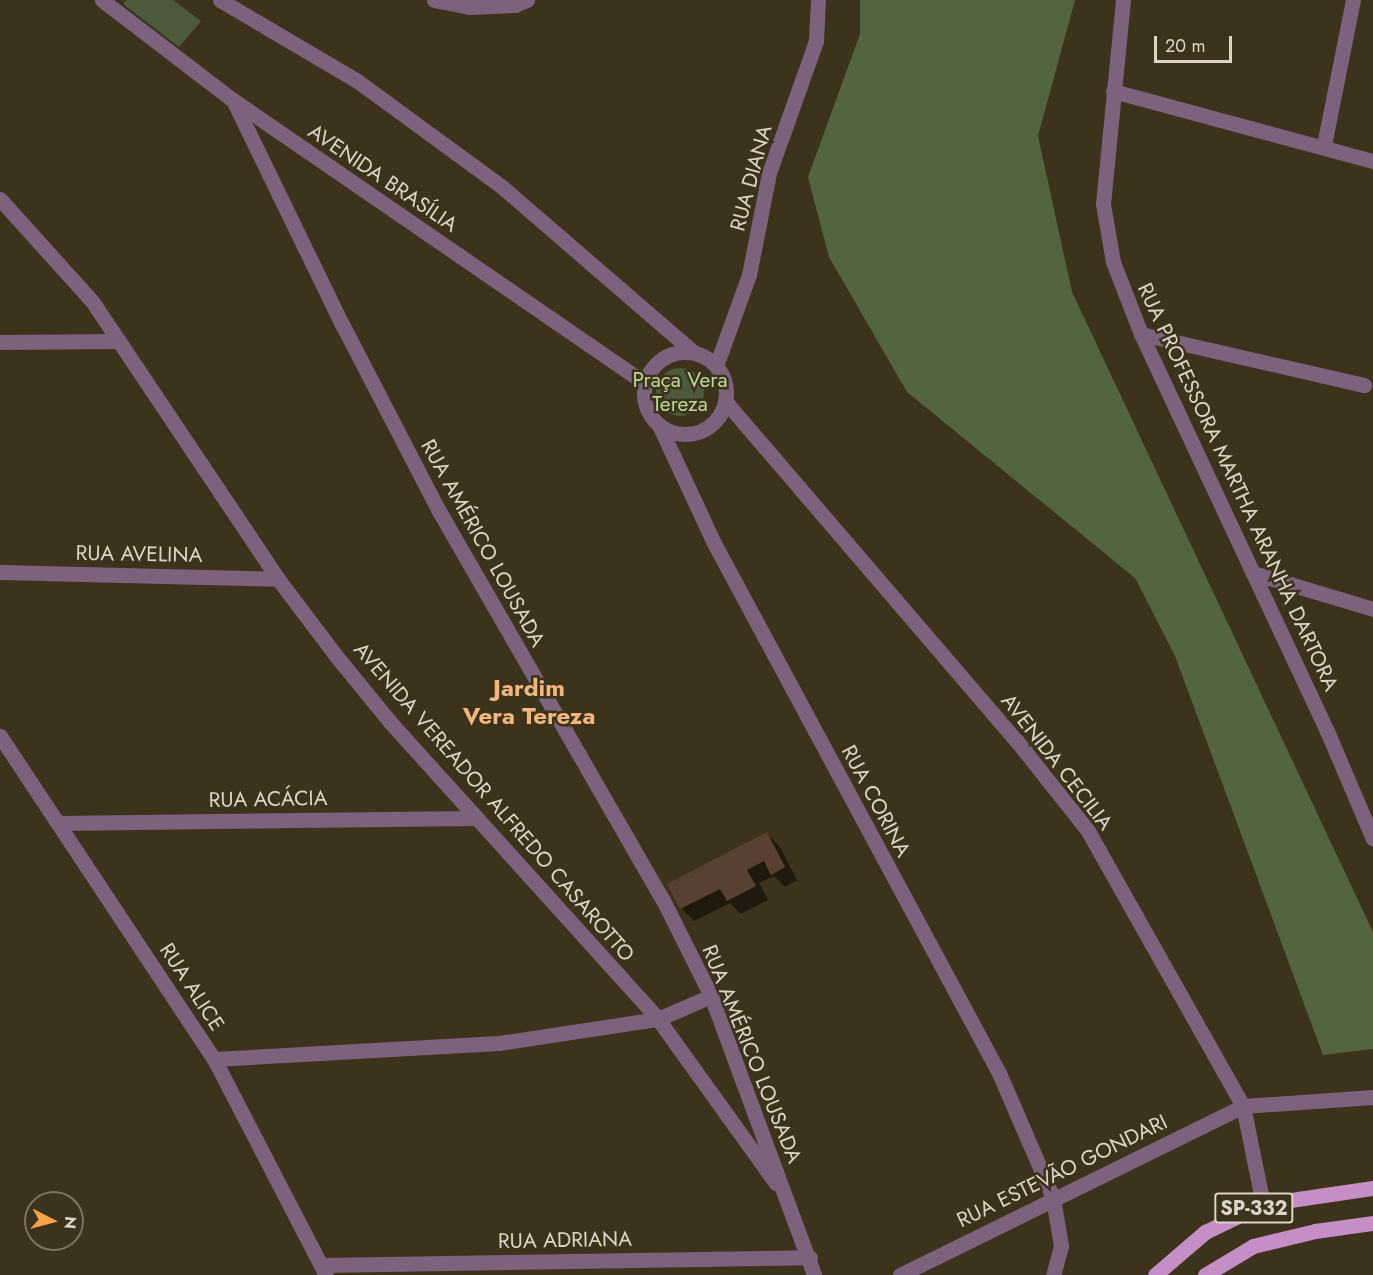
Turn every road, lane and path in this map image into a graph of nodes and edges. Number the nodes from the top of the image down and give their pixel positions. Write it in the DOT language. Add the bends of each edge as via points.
graph roads {
  1 [pos="102,0"];
  2 [pos="220,0"];
  3 [pos="434,0"];
  4 [pos="527,0"];
  5 [pos="818,0"];
  6 [pos="1123,0"];
  7 [pos="1353,0"];
  8 [pos="1113,90"];
  9 [pos="233,100"];
  10 [pos="1324,145"];
  11 [pos="1373,161"];
  12 [pos="0,199"];
  13 [pos="1141,334"];
  14 [pos="119,341"];
  15 [pos="0,342"];
  16 [pos="693,352"];
  17 [pos="716,366"];
  18 [pos="645,383"];
  19 [pos="1364,385"];
  20 [pos="725,401"];
  21 [pos="659,425"];
  22 [pos="0,572"];
  23 [pos="1253,573"];
  24 [pos="278,579"];
  25 [pos="1373,609"];
  26 [pos="0,736"];
  27 [pos="477,818"];
  28 [pos="58,823"];
  29 [pos="1372,836"];
  30 [pos="711,996"];
  31 [pos="658,1018"];
  32 [pos="214,1059"];
  33 [pos="1373,1097"];
  34 [pos="1243,1106"];
  35 [pos="1373,1188"];
  36 [pos="1053,1198"];
  37 [pos="788,1200"];
  38 [pos="1263,1204"];
  39 [pos="1373,1222"];
  40 [pos="810,1257"];
  41 [pos="323,1270"];
  42 [pos="814,1275"];
  43 [pos="900,1275"];
  44 [pos="1053,1275"];
  45 [pos="1155,1275"];
  46 [pos="1205,1275"];
  1 -- 9 [label="street, AVENIDA BRASÍLIA"];
  2 -- 16 [label="street" via="356,80 501,186"];
  3 -- 4 [label="street" via="470,7 515,5"];
  5 -- 17 [label="street, RUA DIANA" via="816,41 769,173 749,275"];
  6 -- 8 [label="street, RUA PROFESSORA MARTHA ARANHA DARTORA"];
  7 -- 10 [label="street"];
  8 -- 10 [label="street"];
  8 -- 13 [label="street, RUA PROFESSORA MARTHA ARANHA DARTORA" via="1103,204 1113,262"];
  9 -- 18 [label="street, AVENIDA BRASÍLIA"];
  9 -- 30 [label="street, RUA AMÉRICO LOUSADA" via="439,511 663,900"];
  10 -- 11 [label="street"];
  12 -- 14 [label="street, AVENIDA VEREADOR ALFREDO CASAROTTO" via="64,267"];
  13 -- 19 [label="street"];
  13 -- 23 [label="street, RUA PROFESSORA MARTHA ARANHA DARTORA"];
  14 -- 15 [label="street"];
  14 -- 24 [label="street, AVENIDA VEREADOR ALFREDO CASAROTTO"];
  16 -- 17 [label="street"];
  16 -- 18 [label="street" via="680,352 658,362"];
  17 -- 20 [label="street" via="723,378"];
  18 -- 21 [label="street" via="647,406"];
  20 -- 21 [label="street" via="711,425 699,432 672,432"];
  20 -- 34 [label="street, AVENIDA CECILIA" via="1016,740 1088,831"];
  21 -- 36 [label="street, RUA CORINA" via="714,543 999,1073"];
  22 -- 24 [label="street, RUA AVELINA"];
  23 -- 25 [label="street"];
  23 -- 29 [label="street, RUA PROFESSORA MARTHA ARANHA DARTORA"];
  24 -- 27 [label="street, AVENIDA VEREADOR ALFREDO CASAROTTO" via="390,722"];
  26 -- 28 [label="street, RUA ALICE"];
  27 -- 28 [label="street, RUA ACÁCIA"];
  27 -- 31 [label="street, AVENIDA VEREADOR ALFREDO CASAROTTO"];
  28 -- 32 [label="street, RUA ALICE"];
  30 -- 31 [label="street"];
  30 -- 37 [label="street, RUA AMÉRICO LOUSADA"];
  31 -- 32 [label="street" via="499,1043"];
  31 -- 37 [label="street, AVENIDA VEREADOR ALFREDO CASAROTTO"];
  32 -- 41 [label="street, RUA ALICE"];
  33 -- 34 [label="street"];
  34 -- 36 [label="street, RUA ESTEVÃO GONDARI"];
  34 -- 38 [label="street, AVENIDA CECILIA"];
  35 -- 38 [label="main road, SP-332"];
  36 -- 43 [label="street, RUA ESTEVÃO GONDARI"];
  36 -- 44 [label="street, RUA CORINA" via="1061,1246"];
  37 -- 40 [label="street"];
  38 -- 45 [label="main road, SP-332" via="1205,1232"];
  39 -- 46 [label="main road, SP-332" via="1253,1246"];
  40 -- 41 [label="street, RUA ADRIANA"];
  40 -- 42 [label="street"];
}
